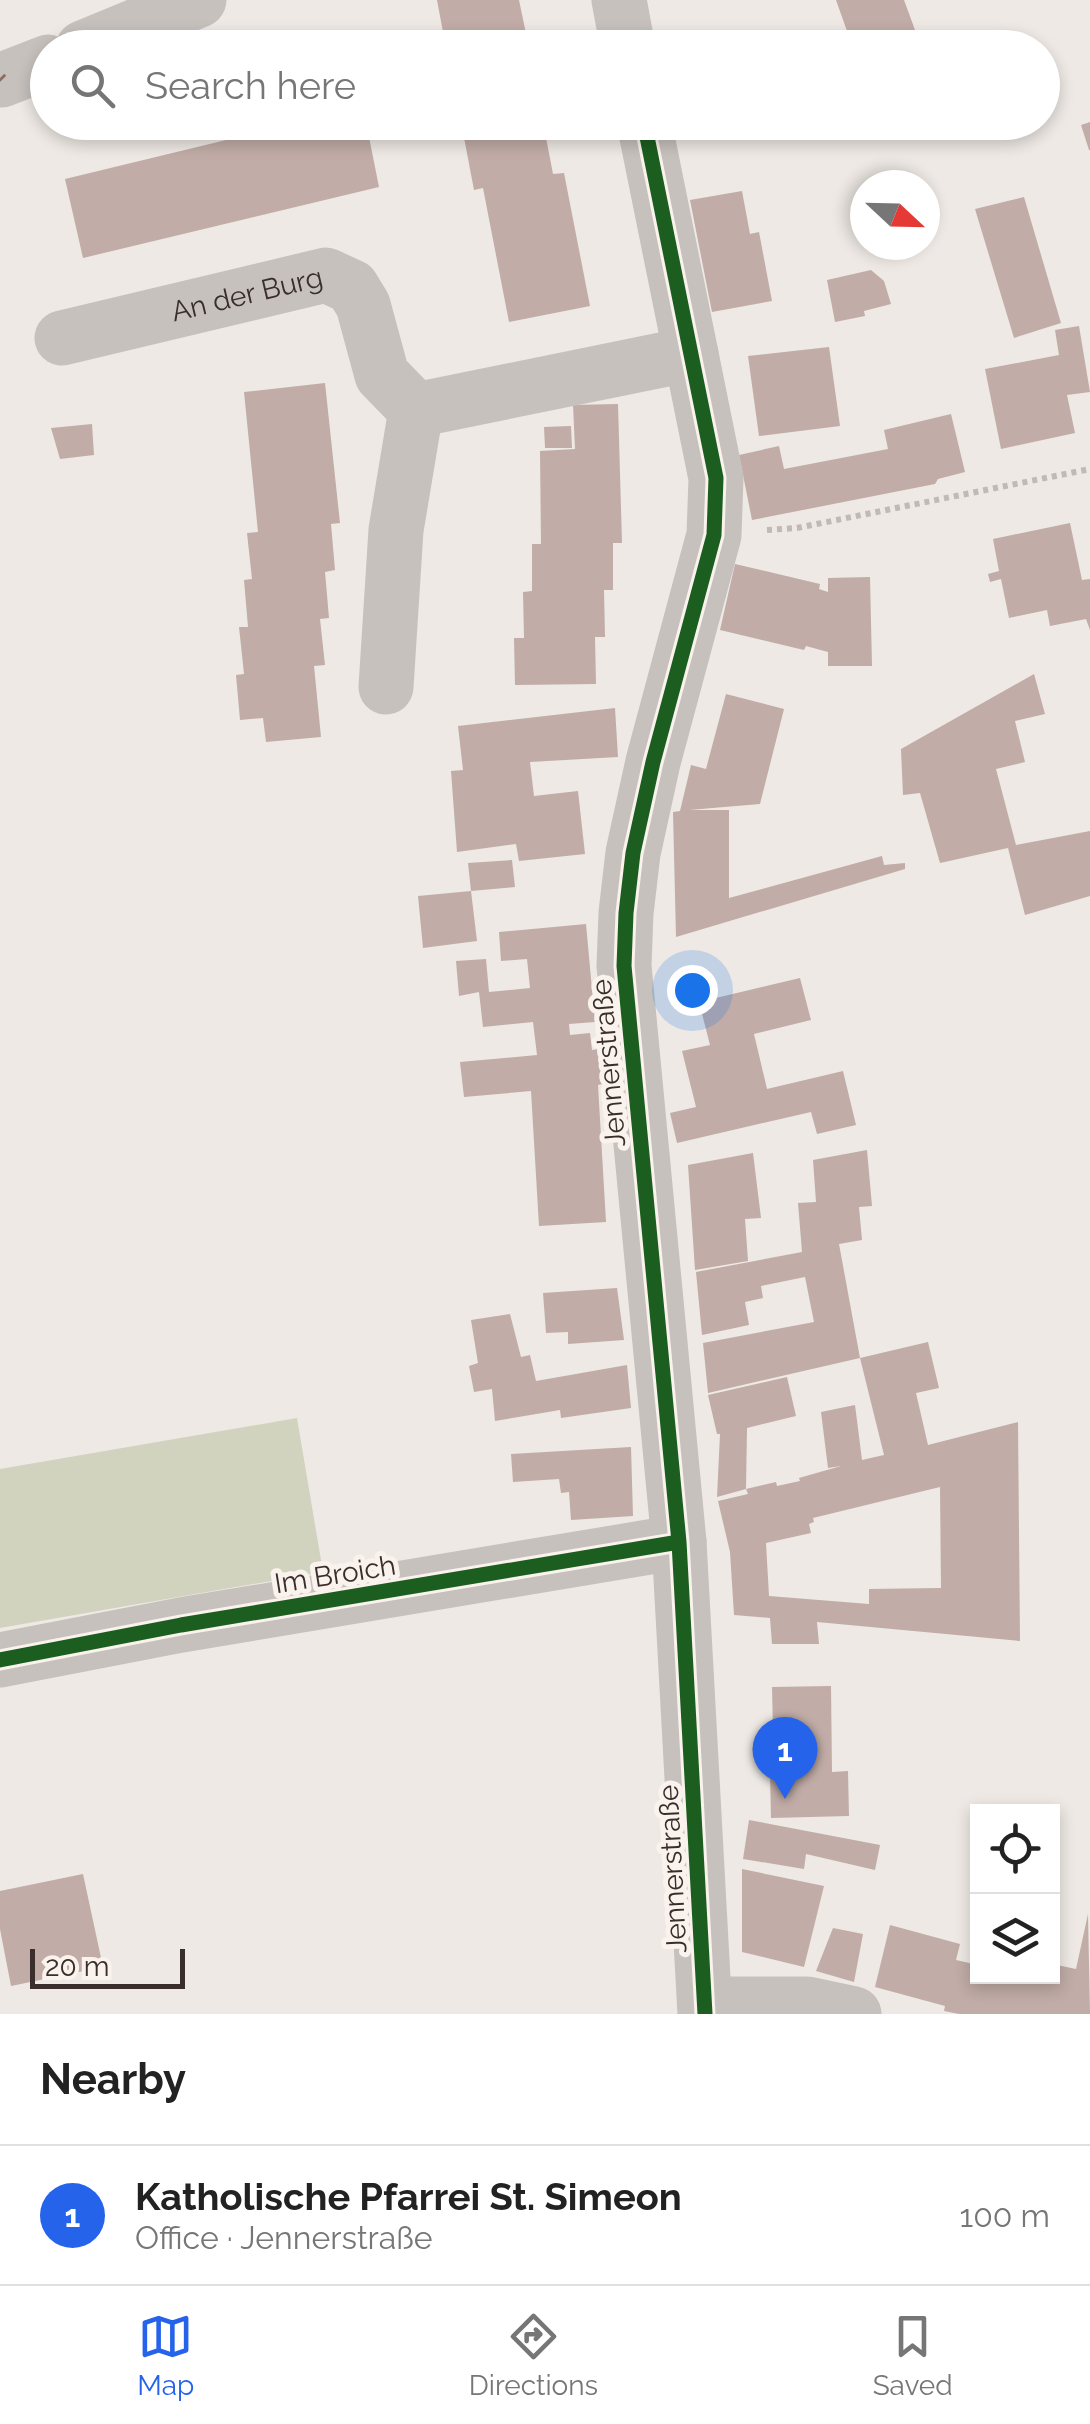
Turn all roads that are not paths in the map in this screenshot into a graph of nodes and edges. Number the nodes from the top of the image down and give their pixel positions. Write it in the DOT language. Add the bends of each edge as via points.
graph roads {
  1 [pos="199,0"];
  2 [pos="619,0"];
  3 [pos="126,30"];
  4 [pos="625,30"];
  5 [pos="648,140"];
  6 [pos="62,338"];
  7 [pos="691,354"];
  8 [pos="416,410"];
  9 [pos="386,687"];
  10 [pos="679,1542"];
  11 [pos="0,1660"];
  12 [pos="705,2009"];
  13 [pos="854,2014"];
  1 -- 3 [label="street"];
  2 -- 4 [label="street"];
  5 -- 7 [label="street, Jennerstraße"];
  6 -- 8 [label="street, An der Burg" via="326,275 352,287 382,375"];
  7 -- 8 [label="street"];
  7 -- 10 [label="street, Jennerstraße" via="716,478 714,535 637,834 624,948"];
  8 -- 9 [label="street" via="396,530"];
  10 -- 11 [label="street, Im Broich"];
  10 -- 12 [label="street, Jennerstraße"];
  12 -- 13 [label="street" via="808,2004"];
}
